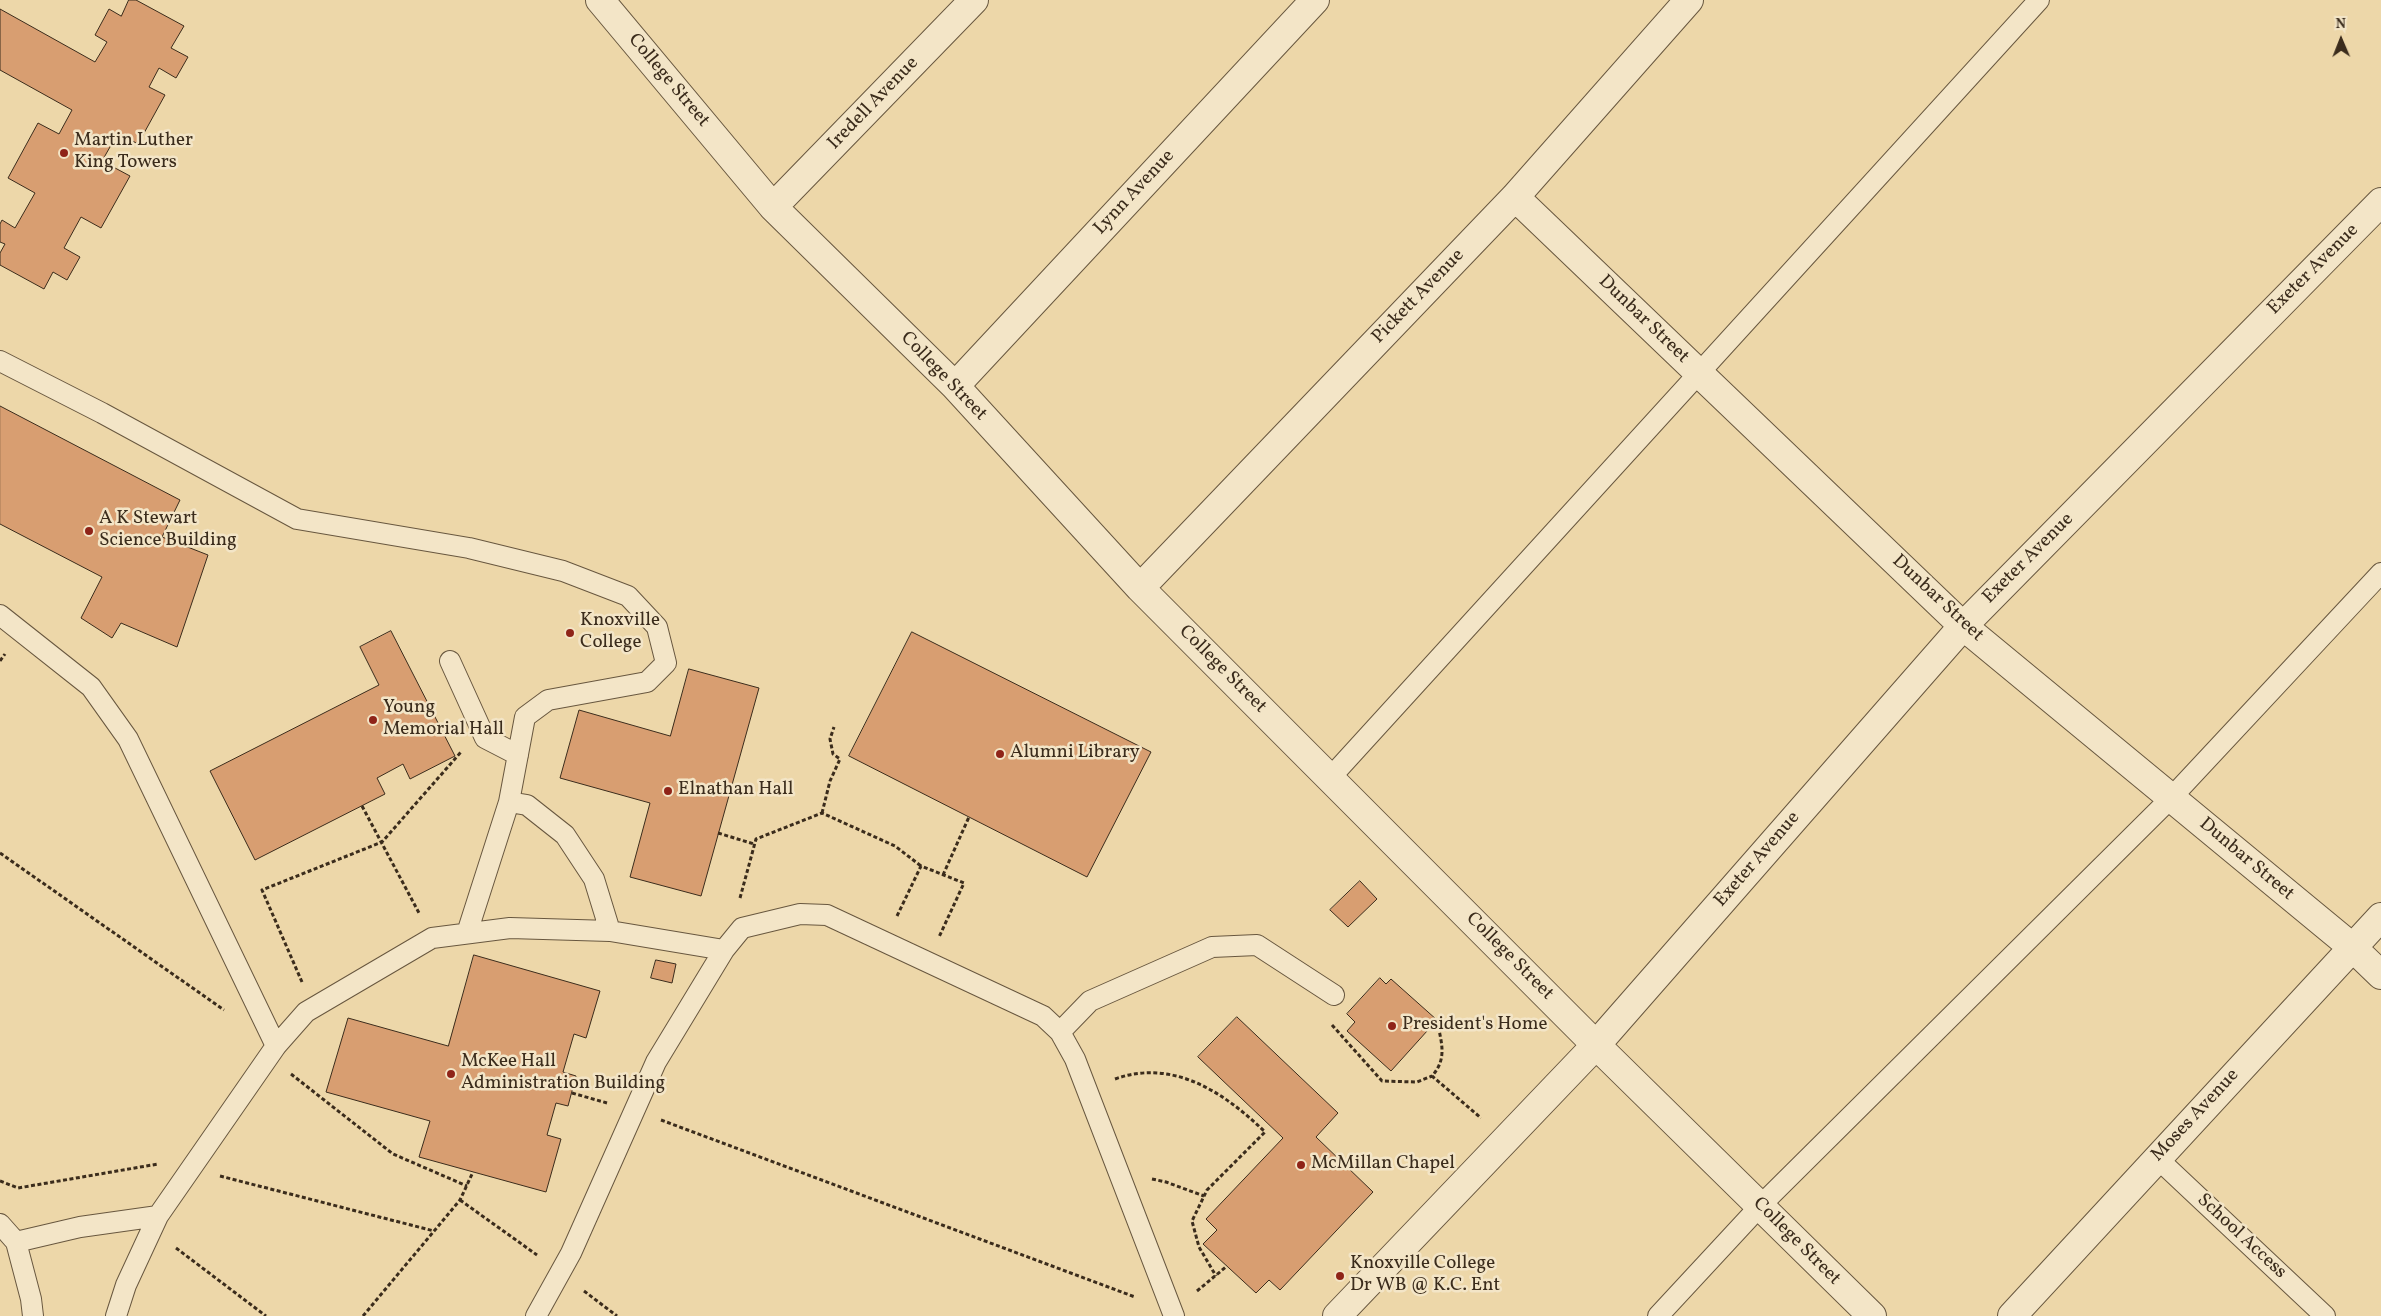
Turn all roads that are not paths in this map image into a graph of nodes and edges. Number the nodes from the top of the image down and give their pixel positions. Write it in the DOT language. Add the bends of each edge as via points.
graph roads {
  1 [pos="600,0"];
  2 [pos="974,0"];
  3 [pos="1315,0"];
  4 [pos="1689,0"];
  5 [pos="2039,0"];
  6 [pos="1515,197"];
  7 [pos="2381,202"];
  8 [pos="773,207"];
  9 [pos="0,361"];
  10 [pos="1699,373"];
  11 [pos="955,386"];
  12 [pos="2381,573"];
  13 [pos="1140,588"];
  14 [pos="0,615"];
  15 [pos="1964,626"];
  16 [pos="450,661"];
  17 [pos="518,755"];
  18 [pos="1330,778"];
  19 [pos="2171,798"];
  20 [pos="509,802"];
  21 [pos="2381,917"];
  22 [pos="610,931"];
  23 [pos="467,933"];
  24 [pos="2352,947"];
  25 [pos="724,950"];
  26 [pos="2381,975"];
  27 [pos="1334,995"];
  28 [pos="1060,1032"];
  29 [pos="1596,1045"];
  30 [pos="276,1046"];
  31 [pos="2157,1158"];
  32 [pos="1760,1206"];
  33 [pos="155,1223"];
  34 [pos="0,1224"];
  35 [pos="16,1242"];
  36 [pos="1173,1314"];
  37 [pos="33,1316"];
  38 [pos="116,1316"];
  39 [pos="536,1316"];
  40 [pos="1337,1316"];
  41 [pos="1658,1316"];
  42 [pos="1872,1316"];
  43 [pos="2012,1316"];
  44 [pos="2325,1316"];
  1 -- 8 [label="street, College Street"];
  2 -- 8 [label="street, Iredell Avenue"];
  3 -- 11 [label="street, Lynn Avenue"];
  4 -- 6 [label="street, Pickett Avenue"];
  5 -- 10 [label="lane"];
  6 -- 10 [label="street, Dunbar Street"];
  6 -- 13 [label="street, Pickett Avenue"];
  7 -- 15 [label="street, Exeter Avenue"];
  8 -- 11 [label="street, College Street"];
  9 -- 17 [label="lane" via="297,519 469,548 563,570 628,596 657,627 666,663 647,682 548,700 525,717"];
  10 -- 15 [label="street, Dunbar Street"];
  10 -- 18 [label="lane"];
  11 -- 13 [label="street, College Street"];
  12 -- 19 [label="lane"];
  13 -- 18 [label="street, College Street"];
  14 -- 30 [label="lane" via="91,687 128,739"];
  15 -- 19 [label="street, Dunbar Street"];
  15 -- 29 [label="street, Exeter Avenue"];
  16 -- 17 [label="lane" via="486,738"];
  17 -- 20 [label="lane"];
  18 -- 29 [label="street, College Street"];
  19 -- 24 [label="street, Dunbar Street"];
  19 -- 32 [label="lane"];
  20 -- 22 [label="lane" via="527,805 565,835 594,879"];
  20 -- 23 [label="lane"];
  21 -- 24 [label="street, Moses Avenue"];
  22 -- 23 [label="lane" via="510,928"];
  22 -- 25 [label="lane"];
  23 -- 30 [label="lane" via="432,938 306,1012"];
  24 -- 26 [label="street, Dunbar Street"];
  24 -- 31 [label="street, Moses Avenue"];
  25 -- 28 [label="lane" via="742,928 800,914 827,915 1043,1016"];
  25 -- 39 [label="lane" via="656,1062 570,1253"];
  27 -- 28 [label="lane" via="1257,945 1212,947 1090,1001"];
  28 -- 36 [label="lane" via="1075,1059"];
  29 -- 32 [label="street, College Street"];
  29 -- 40 [label="street, Exeter Avenue"];
  30 -- 33 [label="lane"];
  31 -- 43 [label="street, Moses Avenue"];
  31 -- 44 [label="lane, School Access"];
  32 -- 41 [label="lane"];
  32 -- 42 [label="street, College Street"];
  33 -- 35 [label="lane" via="80,1227"];
  33 -- 38 [label="lane"];
  34 -- 35 [label="lane"];
  35 -- 37 [label="lane"];
}
